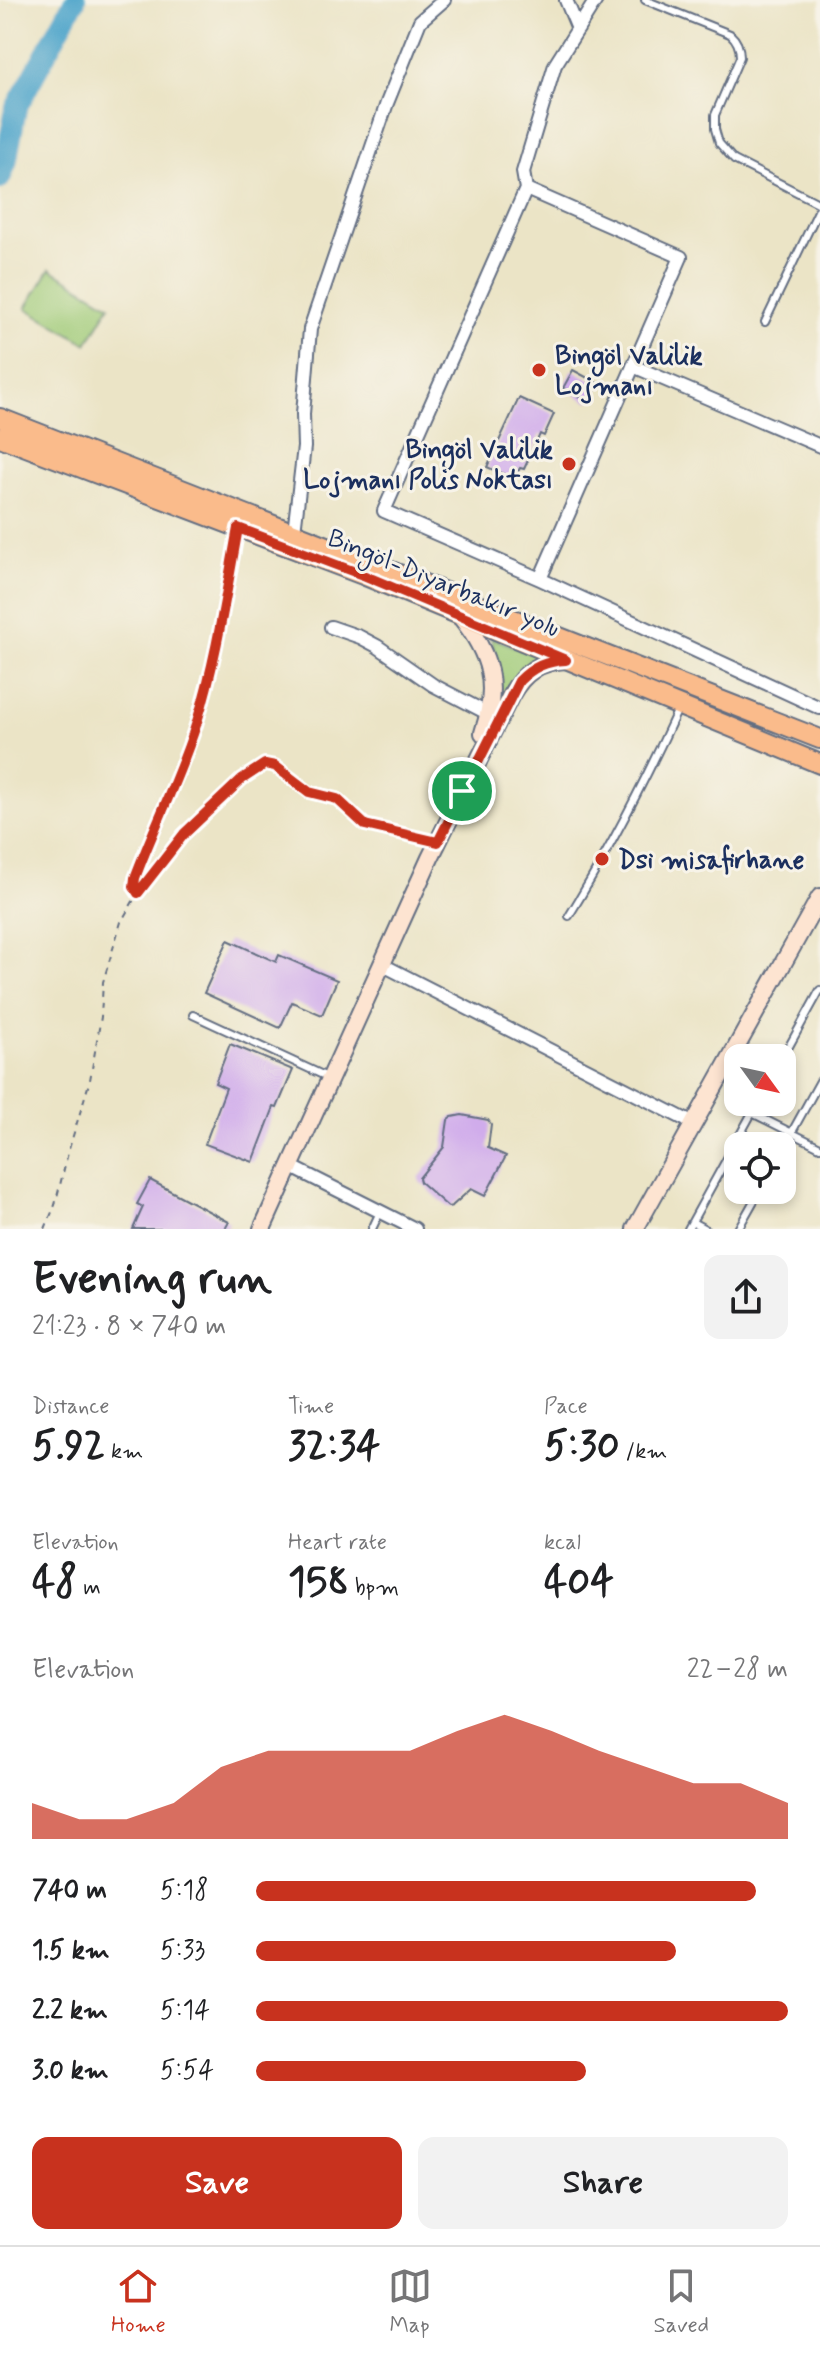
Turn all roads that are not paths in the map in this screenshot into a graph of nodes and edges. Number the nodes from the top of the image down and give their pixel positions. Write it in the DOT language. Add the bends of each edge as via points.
graph roads {
  1 [pos="444,0"];
  2 [pos="566,0"];
  3 [pos="596,0"];
  4 [pos="645,0"];
  5 [pos="578,29"];
  6 [pos="526,189"];
  7 [pos="820,205"];
  8 [pos="765,322"];
  9 [pos="633,366"];
  10 [pos="0,418"];
  11 [pos="0,437"];
  12 [pos="820,446"];
  13 [pos="294,532"];
  14 [pos="540,579"];
  15 [pos="460,616"];
  16 [pos="331,627"];
  17 [pos="566,660"];
  18 [pos="679,707"];
  19 [pos="820,708"];
  20 [pos="489,714"];
  21 [pos="820,739"];
  22 [pos="820,764"];
  23 [pos="462,791"];
  24 [pos="820,897"];
  25 [pos="569,916"];
  26 [pos="381,964"];
  27 [pos="820,990"];
  28 [pos="193,1015"];
  29 [pos="790,1044"];
  30 [pos="330,1078"];
  31 [pos="820,1081"];
  32 [pos="750,1116"];
  33 [pos="758,1116"];
  34 [pos="694,1124"];
  35 [pos="789,1132"];
  36 [pos="792,1132"];
  37 [pos="796,1135"];
  38 [pos="820,1147"];
  39 [pos="290,1166"];
  40 [pos="752,1204"];
  41 [pos="380,1212"];
  42 [pos="690,1226"];
  43 [pos="262,1229"];
  44 [pos="372,1229"];
  45 [pos="415,1229"];
  46 [pos="635,1229"];
  47 [pos="705,1229"];
  48 [pos="738,1229"];
  1 -- 13 [label="street" via="420,21 310,329"];
  2 -- 5 [label="street"];
  3 -- 5 [label="street"];
  4 -- 7 [label="lane" via="735,38 740,57 715,115 719,143 734,160"];
  5 -- 6 [label="street" via="555,65 523,172"];
  6 -- 9 [label="street" via="681,257"];
  6 -- 14 [label="street" via="384,511"];
  7 -- 8 [label="lane"];
  9 -- 12 [label="street"];
  9 -- 14 [label="street"];
  10 -- 13 [label="main road, Bingöl-Diyarbakır yolu"];
  11 -- 15 [label="main road, Bingöl-Diyarbakır yolu"];
  13 -- 21 [label="main road, Bingöl-Diyarbakır yolu"];
  14 -- 19 [label="street"];
  15 -- 17 [label="main road, Bingöl-Diyarbakır yolu"];
  15 -- 20 [label="street" via="481,646 491,673"];
  16 -- 20 [label="street" via="377,646 433,685"];
  17 -- 18 [label="main road, Bingöl-Diyarbakır yolu"];
  17 -- 23 [label="street" via="542,664 519,681"];
  18 -- 22 [label="main road, Bingöl-Diyarbakır yolu"];
  18 -- 25 [label="lane" via="646,779"];
  20 -- 23 [label="street"];
  23 -- 26 [label="street"];
  24 -- 34 [label="street"];
  26 -- 30 [label="street"];
  26 -- 34 [label="street"];
  27 -- 29 [label="lane"];
  28 -- 30 [label="lane"];
  30 -- 39 [label="street"];
  31 -- 36 [label="lane"];
  32 -- 42 [label="lane"];
  33 -- 35 [label="lane"];
  34 -- 46 [label="street"];
  37 -- 38 [label="lane"];
  39 -- 41 [label="street"];
  39 -- 43 [label="street"];
  40 -- 48 [label="lane"];
  41 -- 44 [label="lane"];
  41 -- 45 [label="street"];
  42 -- 47 [label="lane"];
}
